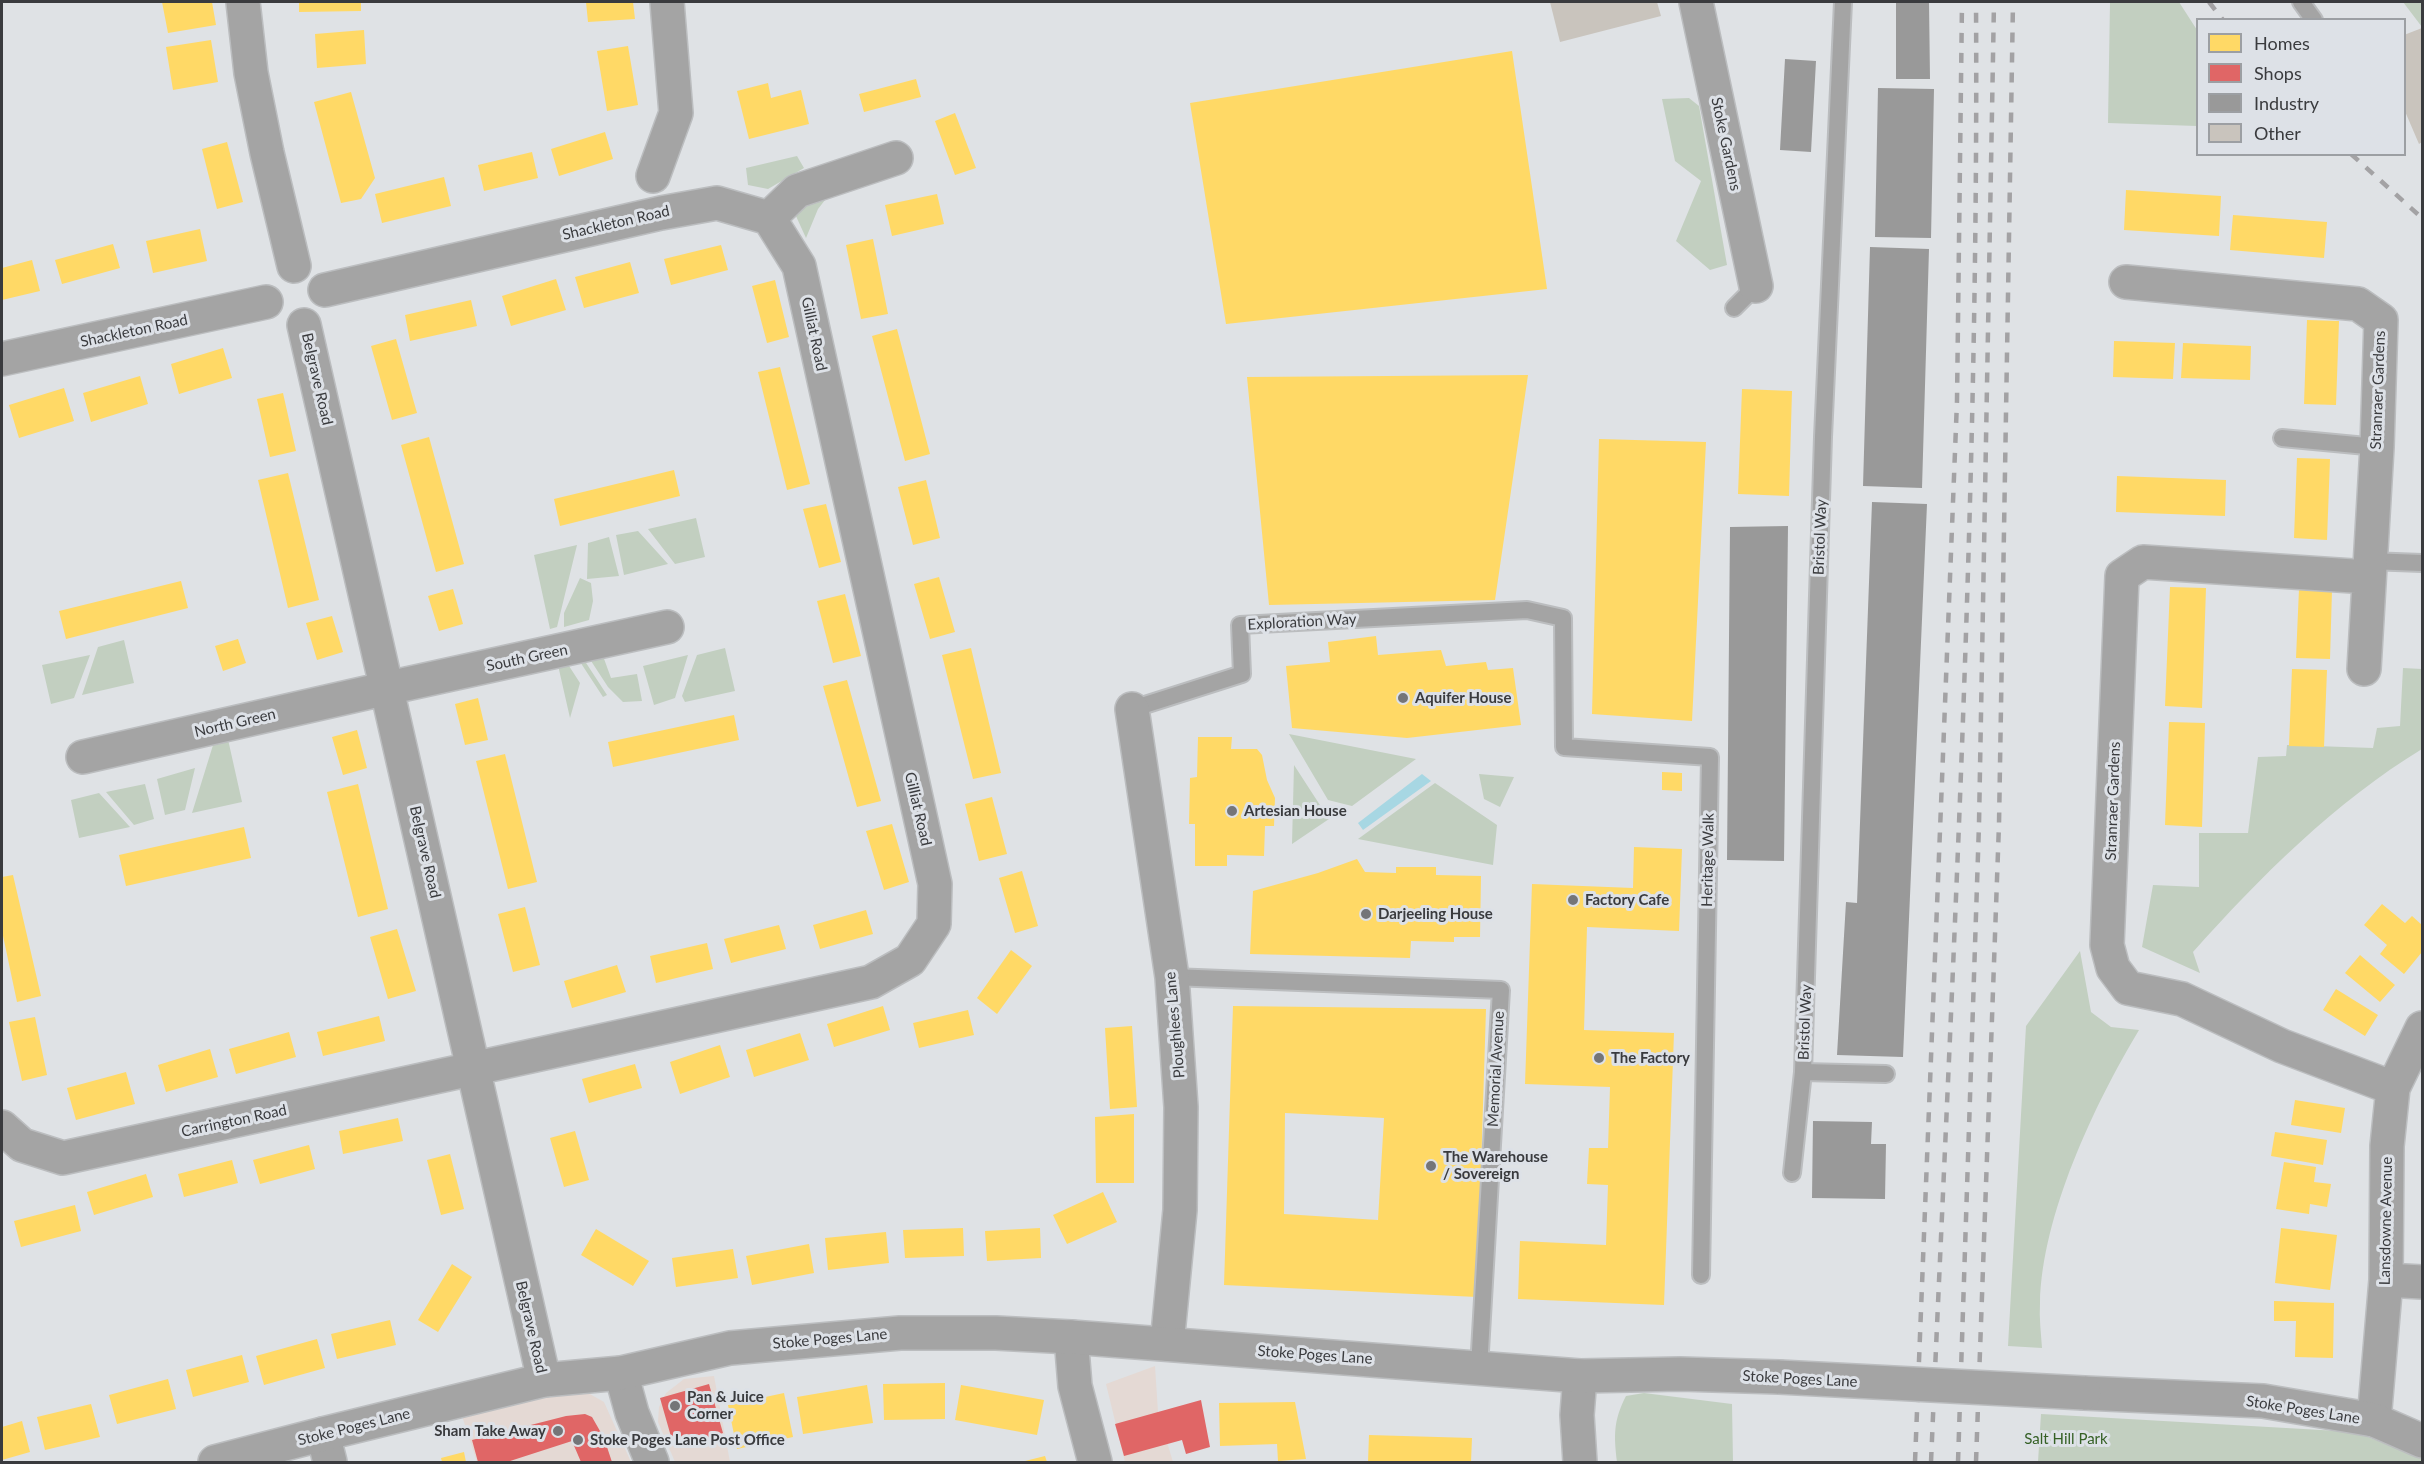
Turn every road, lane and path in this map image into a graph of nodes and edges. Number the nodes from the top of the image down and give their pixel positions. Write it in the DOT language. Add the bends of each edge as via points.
graph roads {
  1 [pos="243,2"];
  2 [pos="667,2"];
  3 [pos="1696,2"];
  4 [pos="1843,2"];
  5 [pos="2301,2"];
  6 [pos="2313,18"];
  7 [pos="896,158"];
  8 [pos="653,176"];
  9 [pos="769,218"];
  10 [pos="294,266"];
  11 [pos="2126,282"];
  12 [pos="325,290"];
  13 [pos="1745,297"];
  14 [pos="266,302"];
  15 [pos="304,325"];
  16 [pos="2,359"];
  17 [pos="2282,438"];
  18 [pos="2377,447"];
  19 [pos="2422,563"];
  20 [pos="2368,569"];
  21 [pos="1527,610"];
  22 [pos="667,627"];
  23 [pos="2364,669"];
  24 [pos="388,688"];
  25 [pos="1132,709"];
  26 [pos="83,758"];
  27 [pos="1172,977"];
  28 [pos="2422,1028"];
  29 [pos="473,1070"];
  30 [pos="1803,1072"];
  31 [pos="1886,1074"];
  32 [pos="2393,1088"];
  33 [pos="2,1127"];
  34 [pos="1792,1173"];
  35 [pos="1701,1275"];
  36 [pos="2386,1280"];
  37 [pos="2422,1282"];
  38 [pos="1071,1337"];
  39 [pos="1167,1344"];
  40 [pos="1479,1368"];
  41 [pos="621,1372"];
  42 [pos="1580,1376"];
  43 [pos="544,1380"];
  44 [pos="2374,1420"];
  45 [pos="2422,1441"];
  46 [pos="326,1448"];
  47 [pos="215,1462"];
  48 [pos="652,1462"];
  49 [pos="1095,1462"];
  50 [pos="1580,1462"];
  1 -- 10 [label="street" via="250,73"];
  2 -- 8 [label="street" via="676,113"];
  3 -- 13 [label="street, Stoke Gardens"];
  4 -- 30 [label="lane, Bristol Way" via="1823,437"];
  5 -- 6 [label="lane"];
  7 -- 9 [label="street" via="797,191"];
  9 -- 12 [label="street, Shackleton Road" via="717,203 698,206"];
  9 -- 29 [label="street, Gilliat Road" via="800,266 934,884 934,924 910,960 871,982"];
  10 -- 12 [label="street" via="317,275"];
  10 -- 14 [label="street" via="275,274 269,282"];
  11 -- 18 [label="street, Stranraer Gardens" via="2358,304 2381,320"];
  12 -- 15 [label="street, Belgrave Road" via="319,315"];
  14 -- 15 [label="street, Belgrave Road" via="276,319 294,326"];
  14 -- 16 [label="street, Shackleton Road"];
  15 -- 24 [label="street, Belgrave Road"];
  17 -- 18 [label="lane"];
  18 -- 20 [label="street, Stranraer Gardens"];
  19 -- 20 [label="lane"];
  20 -- 23 [label="street, Stranraer Gardens"];
  20 -- 32 [label="street, Stranraer Gardens" via="2143,562 2122,576 2108,945 2112,968 2128,988 2182,999 2282,1046"];
  21 -- 25 [label="lane, Exploration Way" via="1240,625 1242,674"];
  21 -- 35 [label="lane, Heritage Walk" via="1563,618 1564,747 1710,757"];
  22 -- 24 [label="street, South Green"];
  24 -- 26 [label="street, North Green"];
  24 -- 29 [label="street, Belgrave Road"];
  25 -- 27 [label="street, Ploughlees Lane"];
  27 -- 39 [label="street, Ploughlees Lane" via="1181,1107 1180,1210"];
  27 -- 40 [label="lane, Memorial Avenue" via="1501,990"];
  28 -- 32 [label="street, Lansdowne Avenue"];
  29 -- 33 [label="street, Carrington Road" via="63,1158 22,1145"];
  29 -- 43 [label="street, Belgrave Road"];
  30 -- 31 [label="lane, Bristol Way"];
  30 -- 34 [label="lane, Bristol Way"];
  32 -- 36 [label="street, Lansdowne Avenue" via="2387,1146"];
  36 -- 37 [label="street"];
  36 -- 44 [label="street, Lansdowne Avenue"];
  38 -- 39 [label="street, Stoke Poges Lane"];
  38 -- 41 [label="street, Stoke Poges Lane" via="900,1334 730,1348"];
  38 -- 49 [label="street" via="1075,1386"];
  39 -- 40 [label="street, Stoke Poges Lane"];
  40 -- 42 [label="street, Stoke Poges Lane"];
  41 -- 43 [label="street, Stoke Poges Lane"];
  41 -- 48 [label="street"];
  42 -- 44 [label="street, Stoke Poges Lane, bridge" via="1779,1377 2263,1401"];
  42 -- 50 [label="street"];
  43 -- 46 [label="street, Stoke Poges Lane"];
  44 -- 45 [label="street, Stoke Poges Lane"];
  46 -- 47 [label="street, Stoke Poges Lane"];
}
